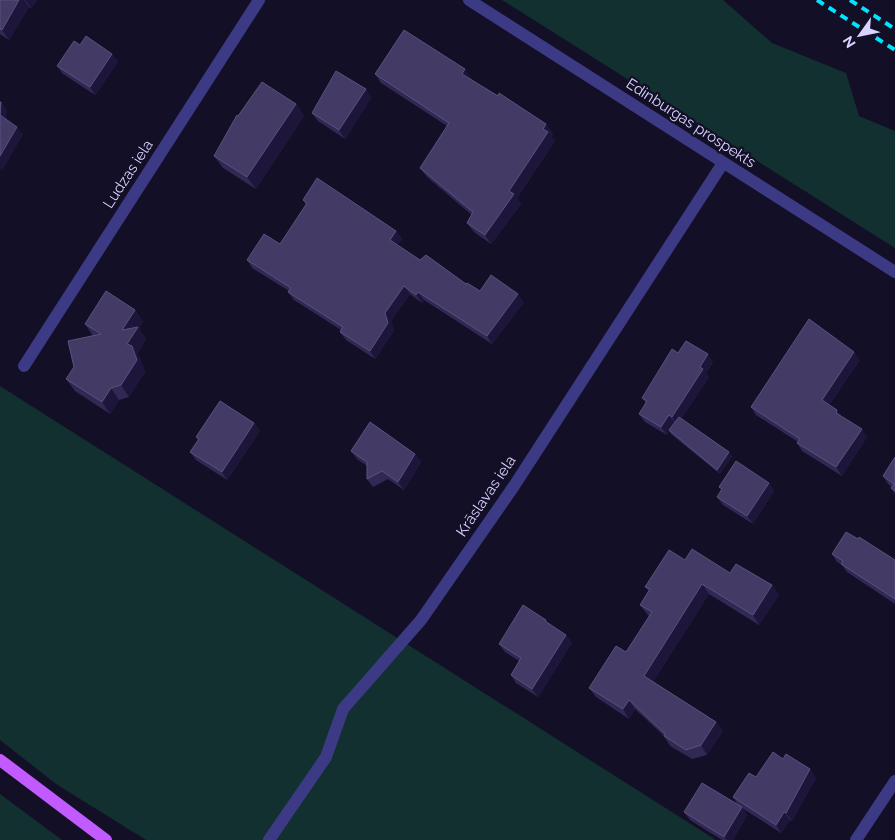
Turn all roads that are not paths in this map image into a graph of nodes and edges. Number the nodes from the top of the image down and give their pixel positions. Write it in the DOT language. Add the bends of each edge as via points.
graph roads {
  1 [pos="259,0"];
  2 [pos="469,0"];
  3 [pos="723,162"];
  4 [pos="895,272"];
  5 [pos="24,366"];
  6 [pos="0,760"];
  7 [pos="895,781"];
  8 [pos="106,840"];
  9 [pos="269,840"];
  10 [pos="856,840"];
  1 -- 5 [label="street, Ludzas iela"];
  2 -- 3 [label="street, Edinburgas prospekts"];
  3 -- 4 [label="street, Edinburgas prospekts"];
  3 -- 9 [label="street, Krāslavas iela" via="514,486 421,620 343,709 326,757"];
  6 -- 8 [label="main road"];
  7 -- 10 [label="street"];
}
